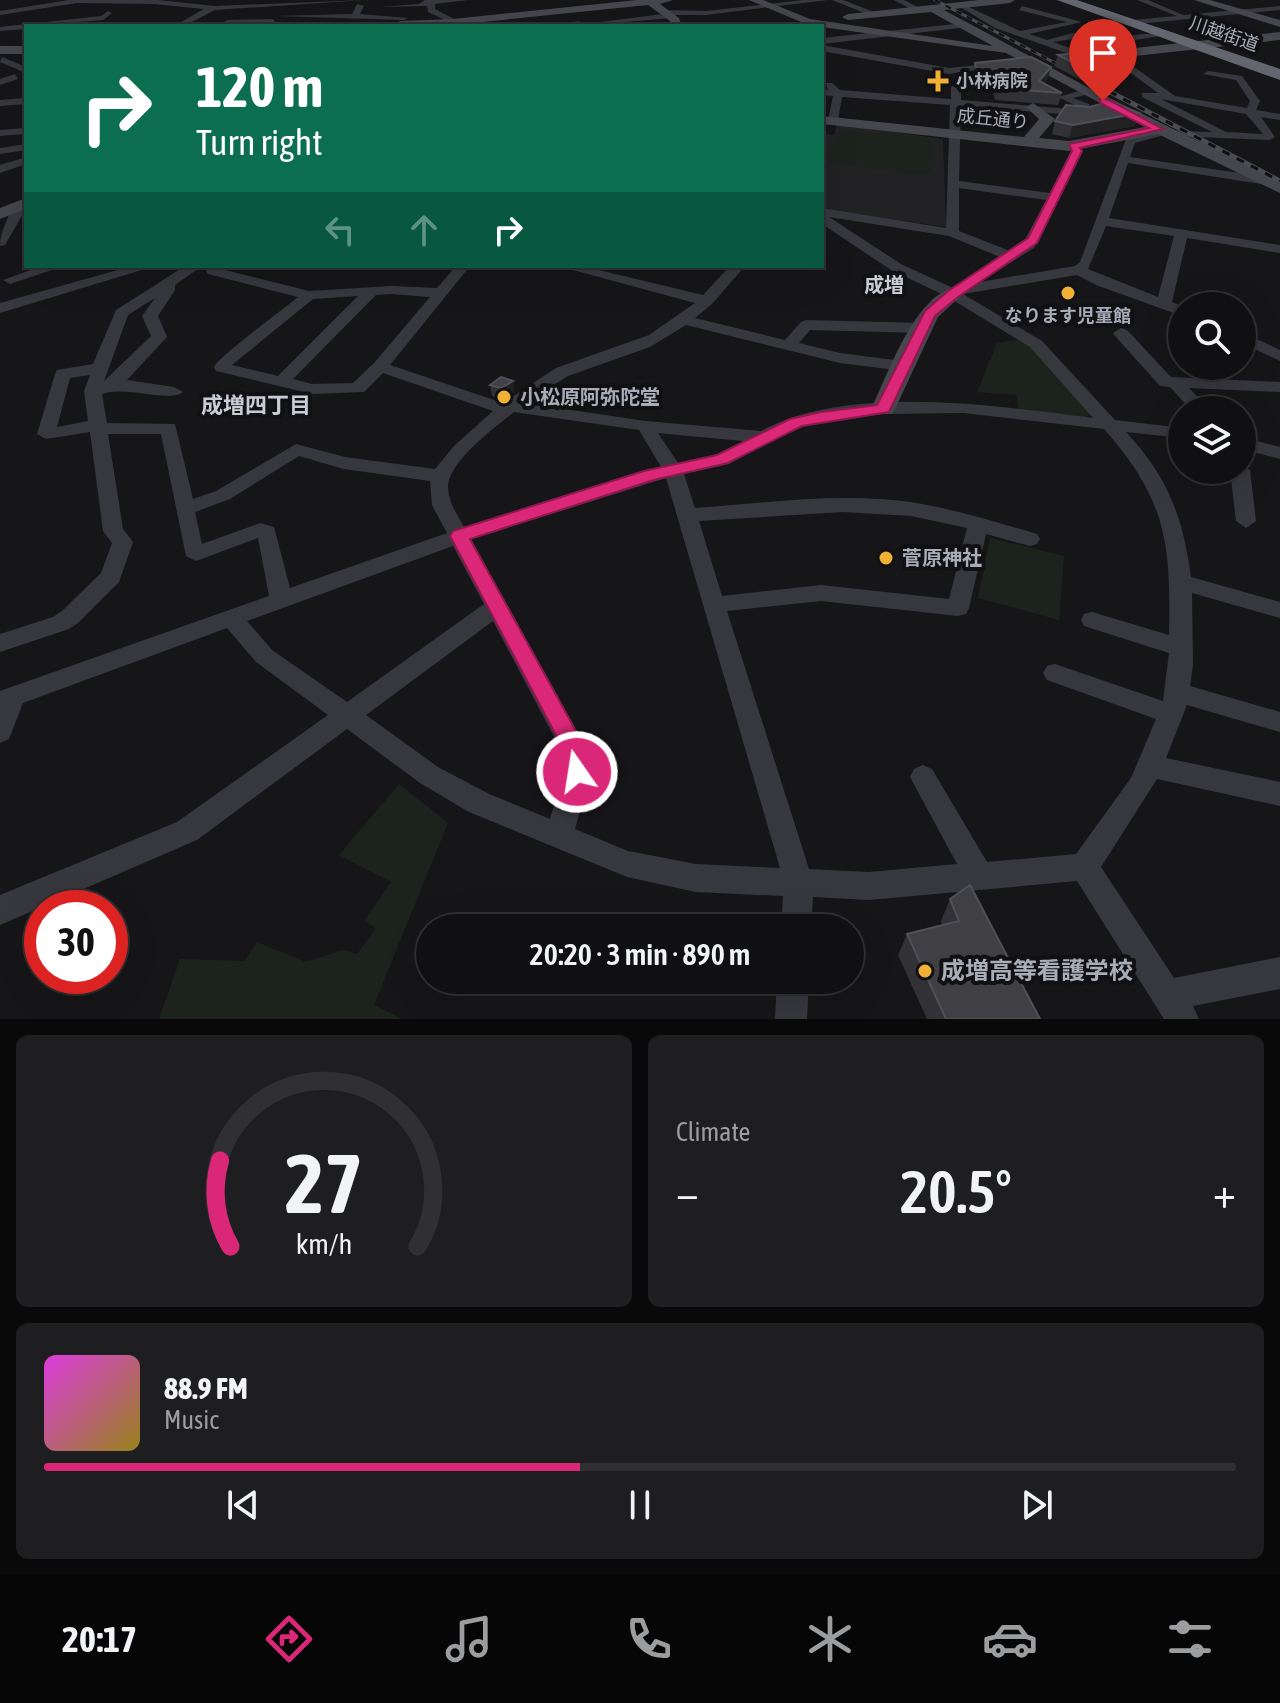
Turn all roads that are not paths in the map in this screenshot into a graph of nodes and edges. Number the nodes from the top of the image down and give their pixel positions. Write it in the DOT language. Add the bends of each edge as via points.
graph roads {
  1 [pos="11,0"];
  2 [pos="100,0"];
  3 [pos="320,0"];
  4 [pos="464,0"];
  5 [pos="683,0"];
  6 [pos="711,0"];
  7 [pos="754,0"];
  8 [pos="824,0"];
  9 [pos="836,0"];
  10 [pos="898,0"];
  11 [pos="1010,0"];
  12 [pos="1064,0"];
  13 [pos="1072,0"];
  14 [pos="1141,0"];
  15 [pos="1199,0"];
  16 [pos="153,1"];
  17 [pos="992,1"];
  18 [pos="622,2"];
  19 [pos="197,3"];
  20 [pos="424,3"];
  21 [pos="963,5"];
  22 [pos="0,6"];
  23 [pos="769,6"];
  24 [pos="914,7"];
  25 [pos="213,8"];
  26 [pos="360,8"];
  27 [pos="1022,8"];
  28 [pos="1280,8"];
  29 [pos="311,9"];
  30 [pos="934,9"];
  31 [pos="1088,9"];
  32 [pos="735,10"];
  33 [pos="568,11"];
  34 [pos="1236,12"];
  35 [pos="0,13"];
  36 [pos="108,13"];
  37 [pos="708,13"];
  38 [pos="327,14"];
  39 [pos="875,14"];
  40 [pos="277,15"];
  41 [pos="1051,15"];
  42 [pos="296,16"];
  43 [pos="671,16"];
  44 [pos="1188,17"];
  45 [pos="632,19"];
  46 [pos="717,20"];
  47 [pos="453,22"];
  48 [pos="604,22"];
  49 [pos="808,22"];
  50 [pos="1137,22"];
  51 [pos="288,23"];
  52 [pos="311,23"];
  53 [pos="401,23"];
  54 [pos="478,23"];
  55 [pos="46,24"];
  56 [pos="182,24"];
  57 [pos="226,24"];
  58 [pos="346,24"];
  59 [pos="580,24"];
  60 [pos="638,24"];
  61 [pos="790,24"];
  62 [pos="817,24"];
  63 [pos="1280,24"];
  64 [pos="965,25"];
  65 [pos="24,26"];
  66 [pos="824,26"];
  67 [pos="0,27"];
  68 [pos="1018,34"];
  69 [pos="1164,35"];
  70 [pos="1280,36"];
  71 [pos="885,40"];
  72 [pos="824,41"];
  73 [pos="1041,42"];
  74 [pos="1094,42"];
  75 [pos="1198,45"];
  76 [pos="824,48"];
  77 [pos="24,50"];
  78 [pos="1,52"];
  79 [pos="1217,53"];
  80 [pos="932,55"];
  81 [pos="866,57"];
  82 [pos="956,59"];
  83 [pos="1136,59"];
  84 [pos="837,61"];
  85 [pos="1111,61"];
  86 [pos="1012,62"];
  87 [pos="917,65"];
  88 [pos="977,68"];
  89 [pos="24,69"];
  90 [pos="1278,70"];
  91 [pos="949,71"];
  92 [pos="1208,74"];
  93 [pos="824,82"];
  94 [pos="838,91"];
  95 [pos="824,92"];
  96 [pos="1086,92"];
  97 [pos="1196,94"];
  98 [pos="1166,96"];
  99 [pos="24,101"];
  100 [pos="0,103"];
  101 [pos="955,104"];
  102 [pos="1033,107"];
  103 [pos="1097,107"];
  104 [pos="1121,110"];
  105 [pos="1250,112"];
  106 [pos="0,113"];
  107 [pos="24,113"];
  108 [pos="1280,117"];
  109 [pos="827,120"];
  110 [pos="1047,121"];
  111 [pos="24,131"];
  112 [pos="1168,131"];
  113 [pos="0,133"];
  114 [pos="952,135"];
  115 [pos="1228,136"];
  116 [pos="1277,137"];
  117 [pos="1031,143"];
  118 [pos="24,146"];
  119 [pos="1073,146"];
  120 [pos="0,153"];
  121 [pos="1122,159"];
  122 [pos="24,161"];
  123 [pos="0,169"];
  124 [pos="951,183"];
  125 [pos="1273,184"];
  126 [pos="1054,197"];
  127 [pos="14,208"];
  128 [pos="824,215"];
  129 [pos="824,216"];
  130 [pos="1101,221"];
  131 [pos="952,233"];
  132 [pos="24,234"];
  133 [pos="1181,234"];
  134 [pos="3,238"];
  135 [pos="1280,249"];
  136 [pos="1010,256"];
  137 [pos="53,268"];
  138 [pos="64,268"];
  139 [pos="141,268"];
  140 [pos="192,268"];
  141 [pos="215,268"];
  142 [pos="461,268"];
  143 [pos="573,268"];
  144 [pos="736,268"];
  145 [pos="1079,270"];
  146 [pos="10,280"];
  147 [pos="89,282"];
  148 [pos="168,283"];
  149 [pos="371,292"];
  150 [pos="956,292"];
  151 [pos="440,293"];
  152 [pos="309,295"];
  153 [pos="707,301"];
  154 [pos="1164,304"];
  155 [pos="1168,306"];
  156 [pos="0,308"];
  157 [pos="686,320"];
  158 [pos="923,328"];
  159 [pos="1121,333"];
  160 [pos="1256,344"];
  161 [pos="788,346"];
  162 [pos="1280,356"];
  163 [pos="904,366"];
  164 [pos="380,367"];
  165 [pos="100,368"];
  166 [pos="281,382"];
  167 [pos="115,383"];
  168 [pos="1175,383"];
  169 [pos="1280,387"];
  170 [pos="93,391"];
  171 [pos="174,392"];
  172 [pos="1188,396"];
  173 [pos="510,409"];
  174 [pos="883,409"];
  175 [pos="1113,425"];
  176 [pos="645,426"];
  177 [pos="99,427"];
  178 [pos="1168,431"];
  179 [pos="763,437"];
  180 [pos="1256,447"];
  181 [pos="1280,453"];
  182 [pos="673,470"];
  183 [pos="441,476"];
  184 [pos="1242,484"];
  185 [pos="185,509"];
  186 [pos="686,515"];
  187 [pos="1246,521"];
  188 [pos="978,525"];
  189 [pos="459,536"];
  190 [pos="1030,539"];
  191 [pos="1181,582"];
  192 [pos="281,600"];
  193 [pos="712,605"];
  194 [pos="498,606"];
  195 [pos="1280,610"];
  196 [pos="231,618"];
  197 [pos="1092,620"];
  198 [pos="5,636"];
  199 [pos="1181,648"];
  200 [pos="1055,673"];
  201 [pos="6,699"];
  202 [pos="1174,703"];
  203 [pos="348,716"];
  204 [pos="1280,722"];
  205 [pos="0,732"];
  206 [pos="1150,766"];
  207 [pos="923,777"];
  208 [pos="1280,794"];
  209 [pos="559,836"];
  210 [pos="1084,867"];
  211 [pos="980,877"];
  212 [pos="799,883"];
  213 [pos="0,910"];
  214 [pos="797,914"];
  215 [pos="1280,973"];
  216 [pos="792,994"];
  217 [pos="1175,1007"];
  218 [pos="791,1019"];
  1 -- 22 [label="street"];
  2 -- 16 [label="street"];
  2 -- 35 [label="street"];
  3 -- 26 [label="street"];
  3 -- 40 [label="street"];
  4 -- 20 [label="street"];
  5 -- 37 [label="street"];
  6 -- 32 [label="street"];
  7 -- 23 [label="street"];
  8 -- 23 [label="street"];
  9 -- 39 [label="street"];
  10 -- 24 [label="street"];
  11 -- 17 [label="street"];
  12 -- 31 [label="highway, 川越街道"];
  13 -- 50 [label="highway, 川越街道"];
  14 -- 44 [label="street"];
  15 -- 34 [label="street"];
  16 -- 19 [label="street"];
  17 -- 21 [label="street"];
  18 -- 33 [label="street"];
  18 -- 43 [label="street" via="650,2"];
  19 -- 25 [label="street"];
  20 -- 26 [label="street"];
  20 -- 47 [label="street"];
  20 -- 53 [label="street"];
  21 -- 30 [label="street"];
  21 -- 68 [label="street"];
  23 -- 32 [label="street"];
  23 -- 49 [label="street"];
  25 -- 40 [label="street"];
  25 -- 56 [label="street"];
  26 -- 38 [label="street"];
  26 -- 53 [label="street"];
  26 -- 58 [label="street"];
  27 -- 41 [label="street"];
  28 -- 34 [label="street"];
  29 -- 40 [label="street"];
  30 -- 39 [label="street"];
  30 -- 64 [label="street"];
  31 -- 41 [label="street"];
  31 -- 69 [label="highway, 川越街道"];
  32 -- 37 [label="street"];
  33 -- 54 [label="street"];
  33 -- 59 [label="street"];
  34 -- 44 [label="street"];
  34 -- 63 [label="street"];
  36 -- 55 [label="street" via="103,18"];
  37 -- 43 [label="street"];
  37 -- 46 [label="street"];
  38 -- 42 [label="street"];
  38 -- 52 [label="street"];
  39 -- 49 [label="street"];
  40 -- 42 [label="street"];
  40 -- 57 [label="street"];
  41 -- 68 [label="street" via="1078,22"];
  42 -- 51 [label="street"];
  43 -- 45 [label="street"];
  44 -- 50 [label="street"];
  45 -- 48 [label="street"];
  45 -- 60 [label="street"];
  47 -- 53 [label="street"];
  47 -- 54 [label="street"];
  49 -- 61 [label="street"];
  49 -- 62 [label="street"];
  50 -- 75 [label="highway, 川越街道"];
  64 -- 71 [label="street"];
  64 -- 86 [label="street"];
  65 -- 67 [label="street"];
  66 -- 71 [label="street"];
  68 -- 73 [label="street"];
  69 -- 74 [label="street"];
  69 -- 75 [label="highway, 川越街道"];
  70 -- 75 [label="street"];
  71 -- 72 [label="street"];
  71 -- 86 [label="street"];
  73 -- 74 [label="street" via="1071,36"];
  73 -- 85 [label="street"];
  74 -- 83 [label="street"];
  75 -- 79 [label="highway, 川越街道"];
  75 -- 83 [label="street"];
  75 -- 90 [label="highway, 川越街道"];
  76 -- 81 [label="street"];
  77 -- 78 [label="street"];
  78 -- 89 [label="street" via="9,65"];
  79 -- 90 [label="highway, 川越街道"];
  79 -- 92 [label="street"];
  80 -- 87 [label="street"];
  81 -- 84 [label="street"];
  81 -- 87 [label="street"];
  82 -- 88 [label="street"];
  83 -- 85 [label="street"];
  83 -- 85 [label="street"];
  83 -- 98 [label="street"];
  86 -- 88 [label="street"];
  86 -- 96 [label="street" via="1034,64"];
  87 -- 91 [label="street"];
  88 -- 91 [label="street"];
  91 -- 101 [label="street" via="956,77"];
  92 -- 97 [label="street"];
  92 -- 105 [label="street" via="1239,78 1255,101"];
  93 -- 94 [label="street"];
  94 -- 95 [label="street"];
  94 -- 101 [label="street"];
  94 -- 109 [label="street"];
  96 -- 103 [label="street" via="1063,98"];
  96 -- 104 [label="street"];
  97 -- 98 [label="street"];
  97 -- 105 [label="street"];
  98 -- 115 [label="street" via="1145,95"];
  99 -- 100 [label="street"];
  101 -- 102 [label="street"];
  101 -- 110 [label="street" via="996,118"];
  101 -- 114 [label="street"];
  102 -- 103 [label="street" via="1086,113"];
  102 -- 110 [label="street"];
  103 -- 104 [label="street"];
  104 -- 112 [label="street"];
  105 -- 108 [label="street"];
  105 -- 116 [label="street"];
  106 -- 107 [label="street"];
  109 -- 114 [label="street, 成丘通り"];
  110 -- 117 [label="street" via="1031,135"];
  111 -- 113 [label="street"];
  112 -- 115 [label="street"];
  112 -- 119 [label="street, 成丘通り"];
  112 -- 121 [label="street" via="1130,141"];
  112 -- 125 [label="street"];
  114 -- 117 [label="street, 成丘通り"];
  114 -- 124 [label="street"];
  115 -- 116 [label="street"];
  117 -- 119 [label="street, 成丘通り"];
  118 -- 120 [label="street"];
  119 -- 126 [label="street" via="1077,151"];
  121 -- 125 [label="street"];
  121 -- 130 [label="street"];
  122 -- 123 [label="street"];
  124 -- 126 [label="street"];
  124 -- 131 [label="street"];
  126 -- 136 [label="street" via="1033,240"];
  127 -- 134 [label="street" via="18,212"];
  128 -- 131 [label="street"];
  129 -- 150 [label="street" via="896,267"];
  130 -- 133 [label="street"];
  130 -- 145 [label="street"];
  131 -- 136 [label="street"];
  132 -- 134 [label="street"];
  133 -- 135 [label="street"];
  133 -- 154 [label="street"];
  136 -- 150 [label="street"];
  137 -- 146 [label="street"];
  138 -- 147 [label="street"];
  139 -- 147 [label="street"];
  140 -- 148 [label="street"];
  141 -- 152 [label="street"];
  142 -- 151 [label="street"];
  143 -- 153 [label="street"];
  144 -- 153 [label="street"];
  145 -- 150 [label="street"];
  145 -- 154 [label="street"];
  147 -- 156 [label="street"];
  148 -- 165 [label="street" via="121,313"];
  148 -- 167 [label="street" via="150,316 159,337"];
  149 -- 151 [label="street"];
  149 -- 152 [label="street"];
  149 -- 166 [label="street"];
  150 -- 158 [label="street" via="929,314"];
  150 -- 175 [label="street" via="1036,344"];
  151 -- 164 [label="street"];
  152 -- 166 [label="street" via="222,364"];
  153 -- 157 [label="street"];
  154 -- 155 [label="street"];
  157 -- 161 [label="street"];
  157 -- 173 [label="street" via="645,344 562,372"];
  158 -- 161 [label="street" via="806,325"];
  158 -- 163 [label="street"];
  159 -- 168 [label="street" via="1166,382"];
  160 -- 162 [label="street"];
  161 -- 163 [label="street"];
  163 -- 174 [label="street"];
  164 -- 166 [label="street" via="358,388 333,391"];
  164 -- 173 [label="street"];
  165 -- 170 [label="street"];
  165 -- 177 [label="street" via="63,374 46,434"];
  167 -- 170 [label="street"];
  167 -- 171 [label="street"];
  168 -- 169 [label="street"];
  168 -- 172 [label="street"];
  170 -- 177 [label="street"];
  173 -- 176 [label="street"];
  173 -- 183 [label="street" via="464,445"];
  174 -- 175 [label="street" via="963,408"];
  174 -- 179 [label="street" via="821,416"];
  175 -- 178 [label="street"];
  175 -- 191 [label="street" via="1138,456 1165,505 1175,531"];
  176 -- 179 [label="street"];
  176 -- 182 [label="street"];
  177 -- 185 [label="street" via="169,428"];
  177 -- 198 [label="street" via="113,531 123,542 111,577 61,623"];
  179 -- 182 [label="street" via="722,460"];
  180 -- 181 [label="street"];
  182 -- 186 [label="street"];
  182 -- 189 [label="street"];
  183 -- 185 [label="street" via="344,463 296,450 223,495"];
  183 -- 189 [label="street" via="442,505"];
  184 -- 187 [label="street"];
  185 -- 192 [label="street" via="196,554 267,532"];
  186 -- 188 [label="street" via="864,506 932,512"];
  186 -- 193 [label="street"];
  188 -- 190 [label="street"];
  188 -- 193 [label="street" via="958,608 821,593"];
  189 -- 192 [label="street"];
  189 -- 194 [label="street"];
  191 -- 195 [label="street"];
  191 -- 199 [label="street"];
  192 -- 196 [label="street"];
  193 -- 212 [label="street"];
  194 -- 203 [label="street"];
  194 -- 209 [label="street" via="575,751 577,772"];
  196 -- 201 [label="street"];
  196 -- 203 [label="street" via="264,656"];
  197 -- 199 [label="street"];
  199 -- 202 [label="street"];
  200 -- 202 [label="street"];
  201 -- 205 [label="street"];
  202 -- 204 [label="street"];
  202 -- 206 [label="street"];
  203 -- 209 [label="street" via="429,775 479,803"];
  203 -- 213 [label="street" via="187,831"];
  206 -- 208 [label="street"];
  206 -- 210 [label="street"];
  207 -- 211 [label="street"];
  209 -- 212 [label="street" via="627,864 696,878"];
  210 -- 211 [label="street"];
  210 -- 217 [label="street"];
  211 -- 212 [label="street" via="869,886"];
  212 -- 214 [label="street"];
  215 -- 217 [label="street"];
  216 -- 218 [label="street"];
}
